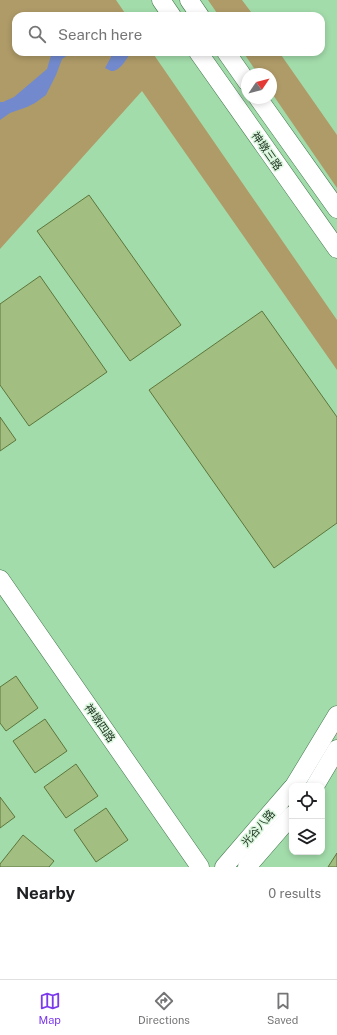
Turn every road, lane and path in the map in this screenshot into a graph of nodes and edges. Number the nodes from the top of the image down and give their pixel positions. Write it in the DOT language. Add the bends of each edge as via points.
graph roads {
  1 [pos="161,0"];
  2 [pos="189,0"];
  3 [pos="169,12"];
  4 [pos="197,12"];
  5 [pos="201,56"];
  6 [pos="229,56"];
  7 [pos="241,73"];
  8 [pos="262,104"];
  9 [pos="337,209"];
  10 [pos="337,250"];
  11 [pos="0,579"];
  12 [pos="337,714"];
  13 [pos="337,749"];
  14 [pos="295,783"];
  15 [pos="317,783"];
  16 [pos="289,792"];
  17 [pos="289,818"];
  18 [pos="200,867"];
  19 [pos="224,867"];
  20 [pos="247,867"];
  1 -- 3 [label="street"];
  2 -- 4 [label="street"];
  5 -- 10 [label="street, 神墩三路"];
  6 -- 7 [label="street"];
  8 -- 9 [label="street"];
  11 -- 18 [label="street, 神墩四路"];
  12 -- 14 [label="street, 光谷八路"];
  13 -- 15 [label="street"];
  16 -- 19 [label="street, 光谷八路"];
  17 -- 20 [label="street, 光谷八路"];
}
